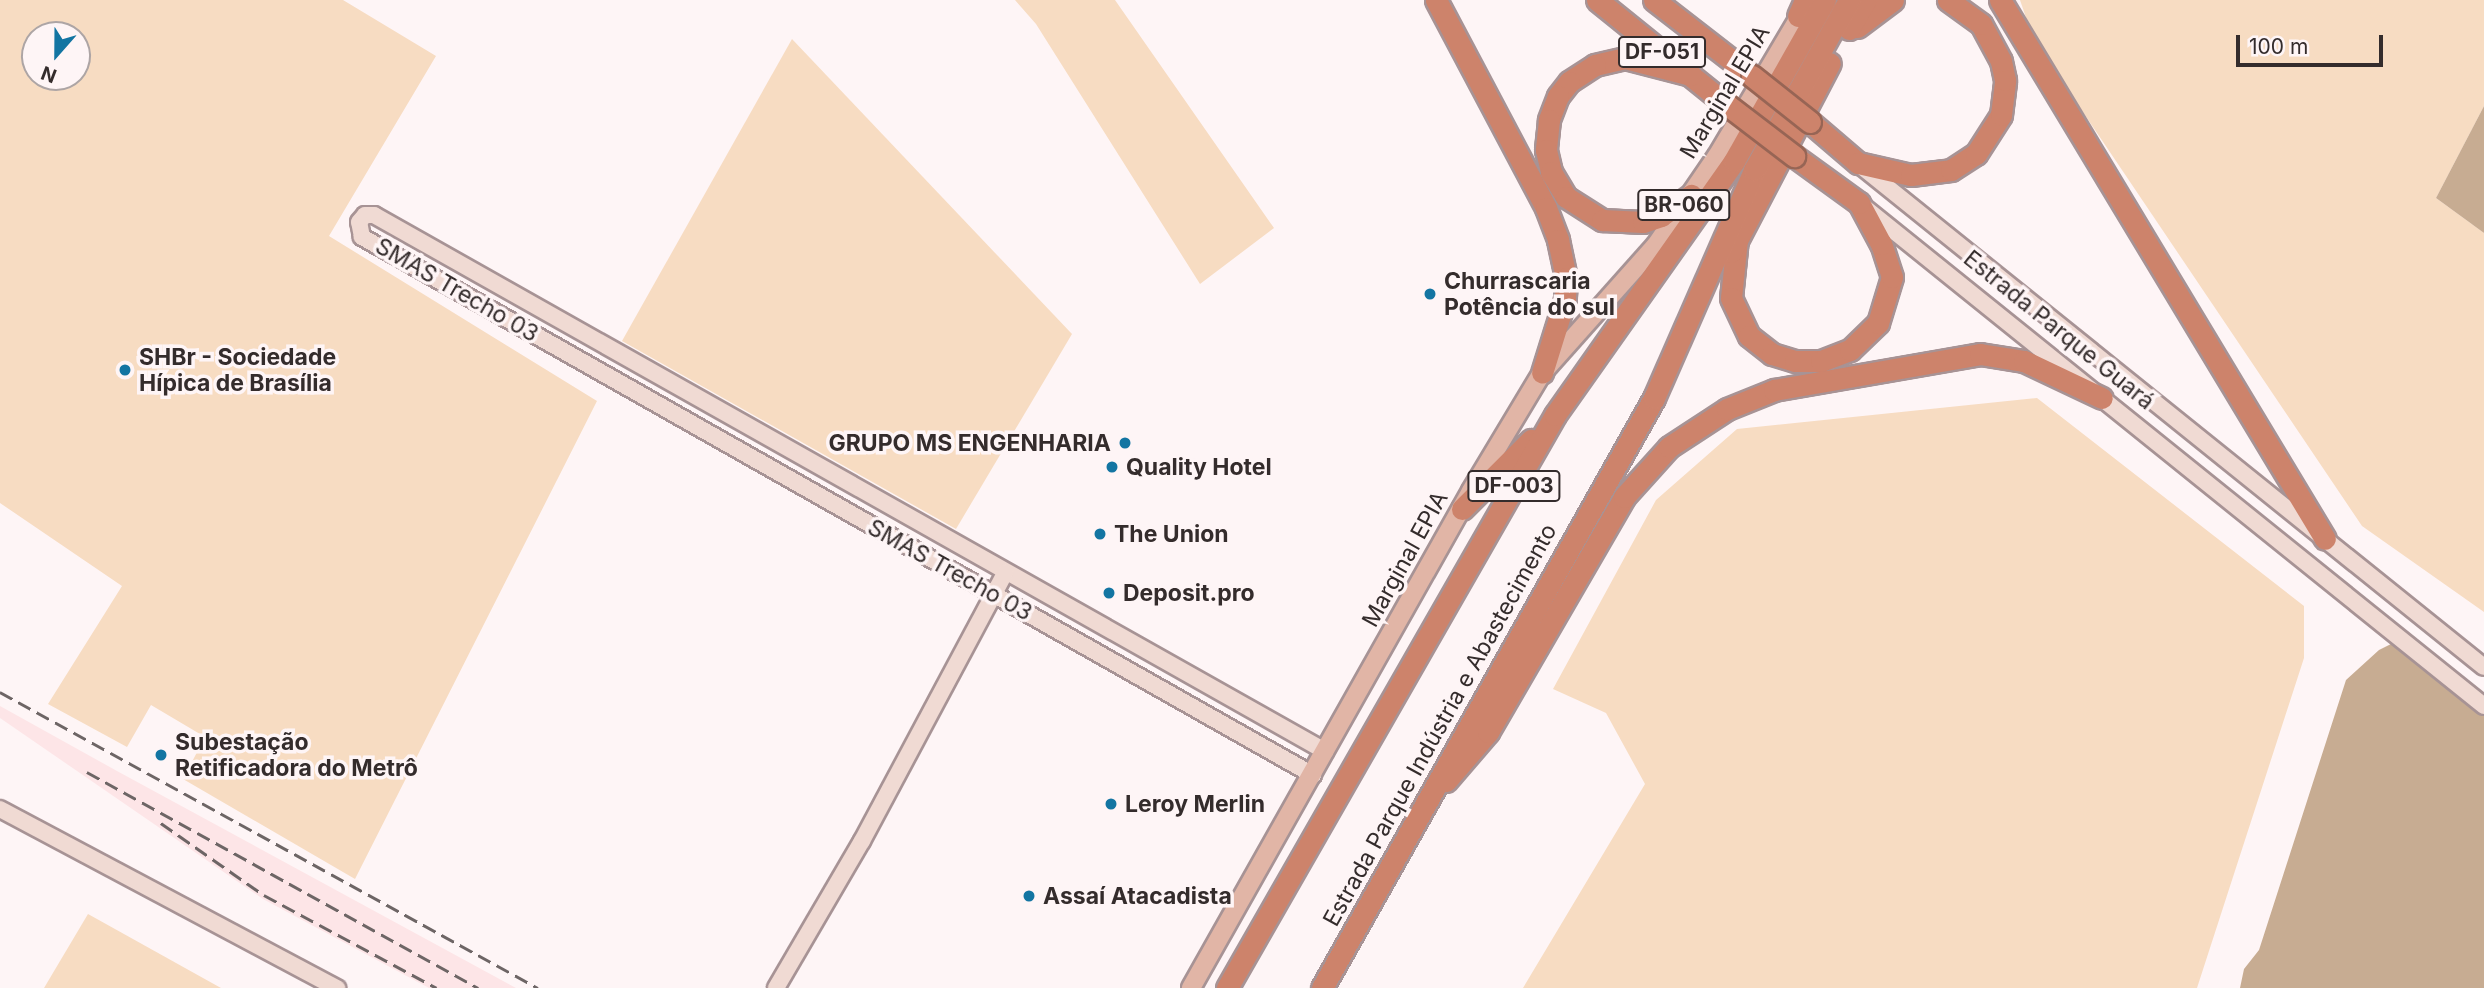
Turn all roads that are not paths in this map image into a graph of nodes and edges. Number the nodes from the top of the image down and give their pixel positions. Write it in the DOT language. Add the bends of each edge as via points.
graph roads {
  1 [pos="1597,0"];
  2 [pos="1654,0"];
  3 [pos="1668,0"];
  4 [pos="1825,0"];
  5 [pos="1849,0"];
  6 [pos="1866,0"];
  7 [pos="1893,0"];
  8 [pos="1948,0"];
  9 [pos="2000,0"];
  10 [pos="1804,5"];
  11 [pos="1435,6"];
  12 [pos="1679,20"];
  13 [pos="1841,44"];
  14 [pos="1691,75"];
  15 [pos="1858,163"];
  16 [pos="1688,198"];
  17 [pos="1859,203"];
  18 [pos="1737,239"];
  19 [pos="1673,250"];
  20 [pos="1542,373"];
  21 [pos="1654,398"];
  22 [pos="2102,398"];
  23 [pos="1555,415"];
  24 [pos="839,481"];
  25 [pos="827,501"];
  26 [pos="1462,509"];
  27 [pos="2325,539"];
  28 [pos="1005,573"];
  29 [pos="993,595"];
  30 [pos="2484,667"];
  31 [pos="2484,706"];
  32 [pos="1283,730"];
  33 [pos="1325,751"];
  34 [pos="1272,752"];
  35 [pos="1313,775"];
  36 [pos="1425,803"];
  37 [pos="0,808"];
  38 [pos="337,988"];
  39 [pos="776,988"];
  40 [pos="1191,988"];
  41 [pos="1227,988"];
  42 [pos="1322,988"];
  1 -- 14 [label="highway, Estrada Parque Guará / DF-051"];
  2 -- 12 [label="highway, Estrada Parque Guará / DF-051"];
  3 -- 12 [label="highway"];
  4 -- 19 [label="highway, DF-003" via="1734,161"];
  5 -- 21 [label="highway, Estrada Parque Indústria e Abastecimento / DF-003" via="1754,170"];
  6 -- 13 [label="highway"];
  7 -- 13 [label="highway" via="1874,10"];
  8 -- 15 [label="highway" via="1981,24 2001,61 2004,98 1993,131 1965,163 1933,175"];
  9 -- 27 [label="highway"];
  10 -- 16 [label="main road, Marginal EPIA / BR-060"];
  11 -- 20 [label="highway" via="1546,208 1558,240 1564,299"];
  12 -- 15 [label="highway, Estrada Parque Guará / DF-051, bridge"];
  13 -- 18 [label="highway"];
  14 -- 16 [label="highway" via="1625,58 1595,65 1569,82 1558,96 1549,120 1546,150 1551,172 1566,197 1602,220 1643,222"];
  14 -- 17 [label="highway, Estrada Parque Guará / DF-051, bridge"];
  15 -- 27 [label="street, Estrada Parque Guará / DF-051"];
  16 -- 19 [label="highway"];
  16 -- 20 [label="main road, Marginal EPIA / BR-060" via="1656,245"];
  17 -- 18 [label="highway" via="1889,263 1891,292 1878,323 1863,341 1821,361 1795,361 1772,354 1741,324 1729,285"];
  17 -- 22 [label="street, Estrada Parque Guará / DF-051"];
  18 -- 21 [label="highway" via="1681,362"];
  19 -- 23 [label="highway, DF-003" via="1602,343"];
  20 -- 26 [label="main road, Marginal EPIA / BR-060"];
  21 -- 36 [label="highway, Estrada Parque Indústria e Abastecimento / DF-003"];
  22 -- 31 [label="street, Estrada Parque Guará / DF-051"];
  22 -- 36 [label="highway" via="2024,360 1980,354 1774,390 1727,409 1669,447 1624,497 1488,732"];
  23 -- 26 [label="highway"];
  23 -- 41 [label="highway, DF-003"];
  24 -- 25 [label="street"];
  24 -- 25 [label="street, SMAS Trecho 03" via="374,215 362,218 358,230 362,237"];
  24 -- 28 [label="street, SMAS Trecho 03"];
  25 -- 29 [label="street, SMAS Trecho 03"];
  26 -- 33 [label="main road, Marginal EPIA"];
  27 -- 30 [label="street, Estrada Parque Guará / DF-051"];
  28 -- 29 [label="street"];
  28 -- 32 [label="street, SMAS Trecho 03"];
  29 -- 34 [label="street, SMAS Trecho 03"];
  29 -- 39 [label="street" via="862,841"];
  32 -- 33 [label="street, SMAS Trecho 03"];
  32 -- 34 [label="street"];
  33 -- 35 [label="main road, Marginal EPIA"];
  34 -- 35 [label="street, SMAS Trecho 03"];
  35 -- 40 [label="main road, Marginal EPIA"];
  36 -- 42 [label="highway, Estrada Parque Indústria e Abastecimento / DF-003"];
  37 -- 38 [label="street"];
}
